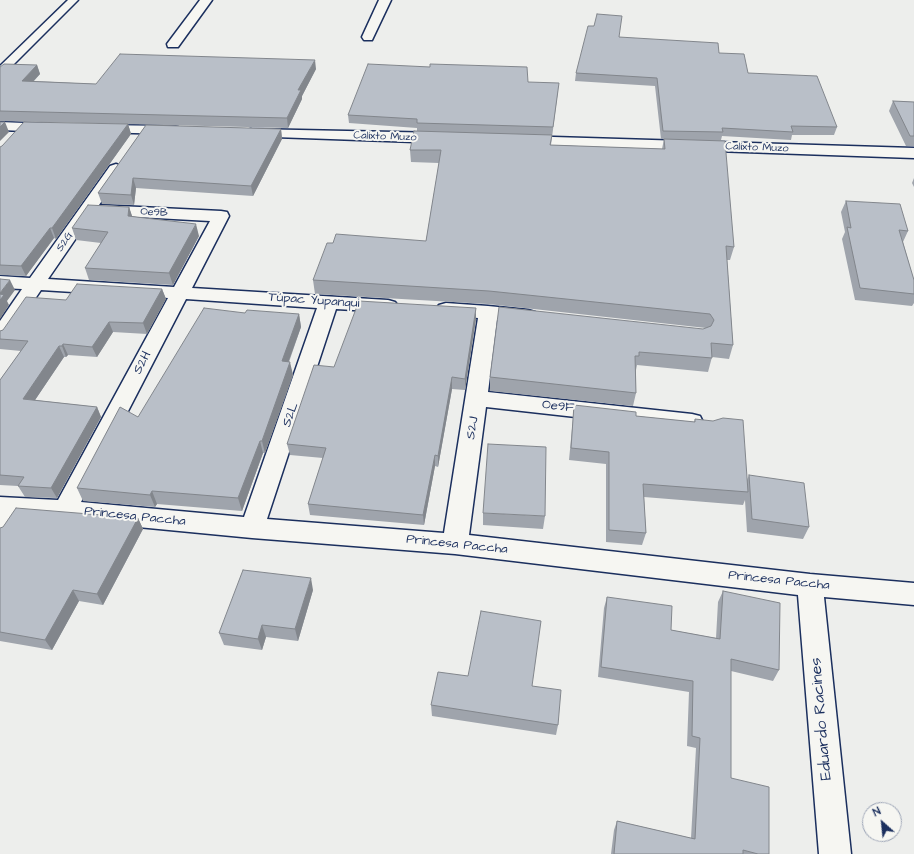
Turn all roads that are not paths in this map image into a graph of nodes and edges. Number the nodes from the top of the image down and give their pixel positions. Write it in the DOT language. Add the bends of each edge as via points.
graph roads {
  1 [pos="73,0"];
  2 [pos="206,0"];
  3 [pos="385,0"];
  4 [pos="368,37"];
  5 [pos="173,44"];
  6 [pos="0,72"];
  7 [pos="0,126"];
  8 [pos="23,128"];
  9 [pos="61,128"];
  10 [pos="83,128"];
  11 [pos="144,129"];
  12 [pos="184,130"];
  13 [pos="239,132"];
  14 [pos="461,139"];
  15 [pos="508,140"];
  16 [pos="9,142"];
  17 [pos="914,153"];
  18 [pos="88,210"];
  19 [pos="220,216"];
  20 [pos="0,282"];
  21 [pos="36,284"];
  22 [pos="180,293"];
  23 [pos="330,302"];
  24 [pos="409,307"];
  25 [pos="432,308"];
  26 [pos="488,312"];
  27 [pos="542,318"];
  28 [pos="0,335"];
  29 [pos="477,398"];
  30 [pos="709,424"];
  31 [pos="8,506"];
  32 [pos="65,510"];
  33 [pos="252,528"];
  34 [pos="0,530"];
  35 [pos="455,544"];
  36 [pos="810,585"];
  37 [pos="914,594"];
  38 [pos="835,854"];
  1 -- 6 [label="lane"];
  2 -- 5 [label="street"];
  3 -- 4 [label="street"];
  7 -- 8 [label="street"];
  8 -- 9 [label="street"];
  8 -- 16 [label="street"];
  10 -- 11 [label="street"];
  11 -- 12 [label="street"];
  11 -- 18 [label="street, S2G"];
  13 -- 14 [label="street, Calixto Muzo"];
  15 -- 17 [label="street, Calixto Muzo"];
  18 -- 19 [label="street, Oe9B"];
  18 -- 21 [label="street, S2G"];
  19 -- 22 [label="street, S2H"];
  20 -- 21 [label="street, Túpac Yupanqui"];
  21 -- 22 [label="street, Túpac Yupanqui"];
  21 -- 28 [label="street, S2G"];
  22 -- 23 [label="street, Túpac Yupanqui"];
  22 -- 32 [label="street, S2H"];
  23 -- 24 [label="street, Túpac Yupanqui"];
  23 -- 33 [label="street, S2L"];
  25 -- 26 [label="street"];
  26 -- 27 [label="street"];
  26 -- 29 [label="street, S2J"];
  29 -- 30 [label="street, Oe9F"];
  29 -- 35 [label="street, S2J"];
  31 -- 32 [label="street, Princesa Paccha"];
  31 -- 34 [label="street"];
  32 -- 33 [label="street, Princesa Paccha"];
  33 -- 35 [label="street, Princesa Paccha"];
  35 -- 36 [label="street, Princesa Paccha"];
  36 -- 37 [label="street, Princesa Paccha"];
  36 -- 38 [label="street, Eduardo Racines"];
}
